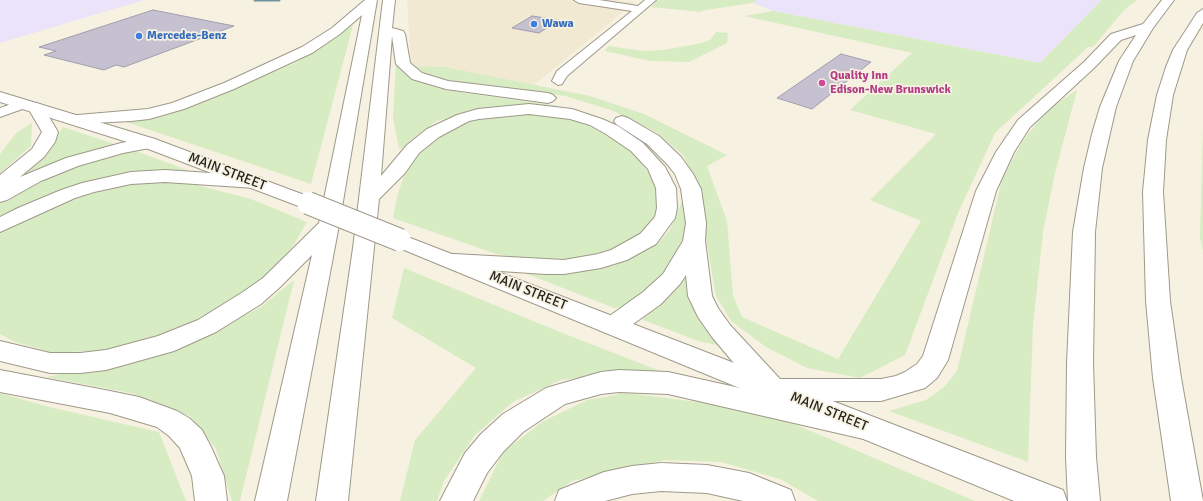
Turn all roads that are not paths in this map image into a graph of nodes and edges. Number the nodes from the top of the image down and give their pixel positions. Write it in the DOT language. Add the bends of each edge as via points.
graph roads {
  1 [pos="579,0"];
  2 [pos="651,0"];
  3 [pos="1168,0"];
  4 [pos="377,1"];
  5 [pos="640,9"];
  6 [pos="1203,13"];
  7 [pos="1147,27"];
  8 [pos="387,30"];
  9 [pos="558,81"];
  10 [pos="0,97"];
  11 [pos="30,106"];
  12 [pos="0,113"];
  13 [pos="72,119"];
  14 [pos="149,143"];
  15 [pos="255,182"];
  16 [pos="0,184"];
  17 [pos="0,196"];
  18 [pos="369,198"];
  19 [pos="329,225"];
  20 [pos="0,226"];
  21 [pos="694,241"];
  22 [pos="454,261"];
  23 [pos="613,326"];
  24 [pos="0,351"];
  25 [pos="0,381"];
  26 [pos="773,390"];
  27 [pos="868,428"];
  28 [pos="211,501"];
  29 [pos="271,501"];
  30 [pos="332,501"];
  31 [pos="456,501"];
  32 [pos="571,501"];
  33 [pos="778,501"];
  34 [pos="1051,501"];
  35 [pos="1084,501"];
  36 [pos="1187,501"];
  1 -- 5 [label="street"];
  2 -- 5 [label="street"];
  3 -- 7 [label="main road"];
  4 -- 8 [label="main road"];
  4 -- 13 [label="main road" via="307,50 216,92 149,114"];
  4 -- 19 [label="main road"];
  5 -- 9 [label="street" via="561,74"];
  6 -- 36 [label="main road" via="1180,50 1165,95 1157,140 1153,192 1160,316 1167,378"];
  7 -- 26 [label="main road" via="1116,38 1024,124 1005,152 986,191 946,328 935,360 927,371 915,380 881,390"];
  7 -- 35 [label="main road" via="1126,61 1108,106 1093,168 1084,232 1080,363"];
  8 -- 18 [label="main road"];
  8 -- 21 [label="main road" via="399,34 402,64 426,80 570,102 601,112 641,132 665,150 684,174 691,189 694,206"];
  10 -- 11 [label="main road, MAIN STREET"];
  11 -- 12 [label="street"];
  11 -- 13 [label="main road, MAIN STREET"];
  11 -- 16 [label="main road" via="50,132 38,153"];
  13 -- 14 [label="main road, MAIN STREET"];
  14 -- 15 [label="main road, MAIN STREET"];
  14 -- 17 [label="main road" via="72,162 34,177"];
  15 -- 20 [label="main road" via="165,176 131,178 68,194 25,212"];
  15 -- 22 [label="main road, MAIN STREET, bridge"];
  18 -- 22 [label="main road" via="398,169 413,149 433,133 463,118 522,109 572,114 612,130 648,158 656,167 666,188 668,208 658,228 648,239 619,255 601,261 564,267"];
  18 -- 30 [label="main road"];
  19 -- 24 [label="main road" via="271,283 252,298 207,326 165,344 106,360 80,363 50,363"];
  19 -- 29 [label="main road"];
  21 -- 23 [label="main road" via="663,289"];
  21 -- 26 [label="main road" via="700,296 707,311 721,331"];
  22 -- 23 [label="main road, MAIN STREET"];
  23 -- 26 [label="main road, MAIN STREET"];
  25 -- 28 [label="main road" via="110,402 167,419 190,439 200,456 208,476"];
  26 -- 27 [label="main road, MAIN STREET"];
  27 -- 31 [label="main road" via="668,384 619,381 601,383 556,396 513,423 476,463"];
  27 -- 34 [label="main road, MAIN STREET"];
  32 -- 33 [label="main road" via="604,486 661,477 724,482 749,488"];
}
